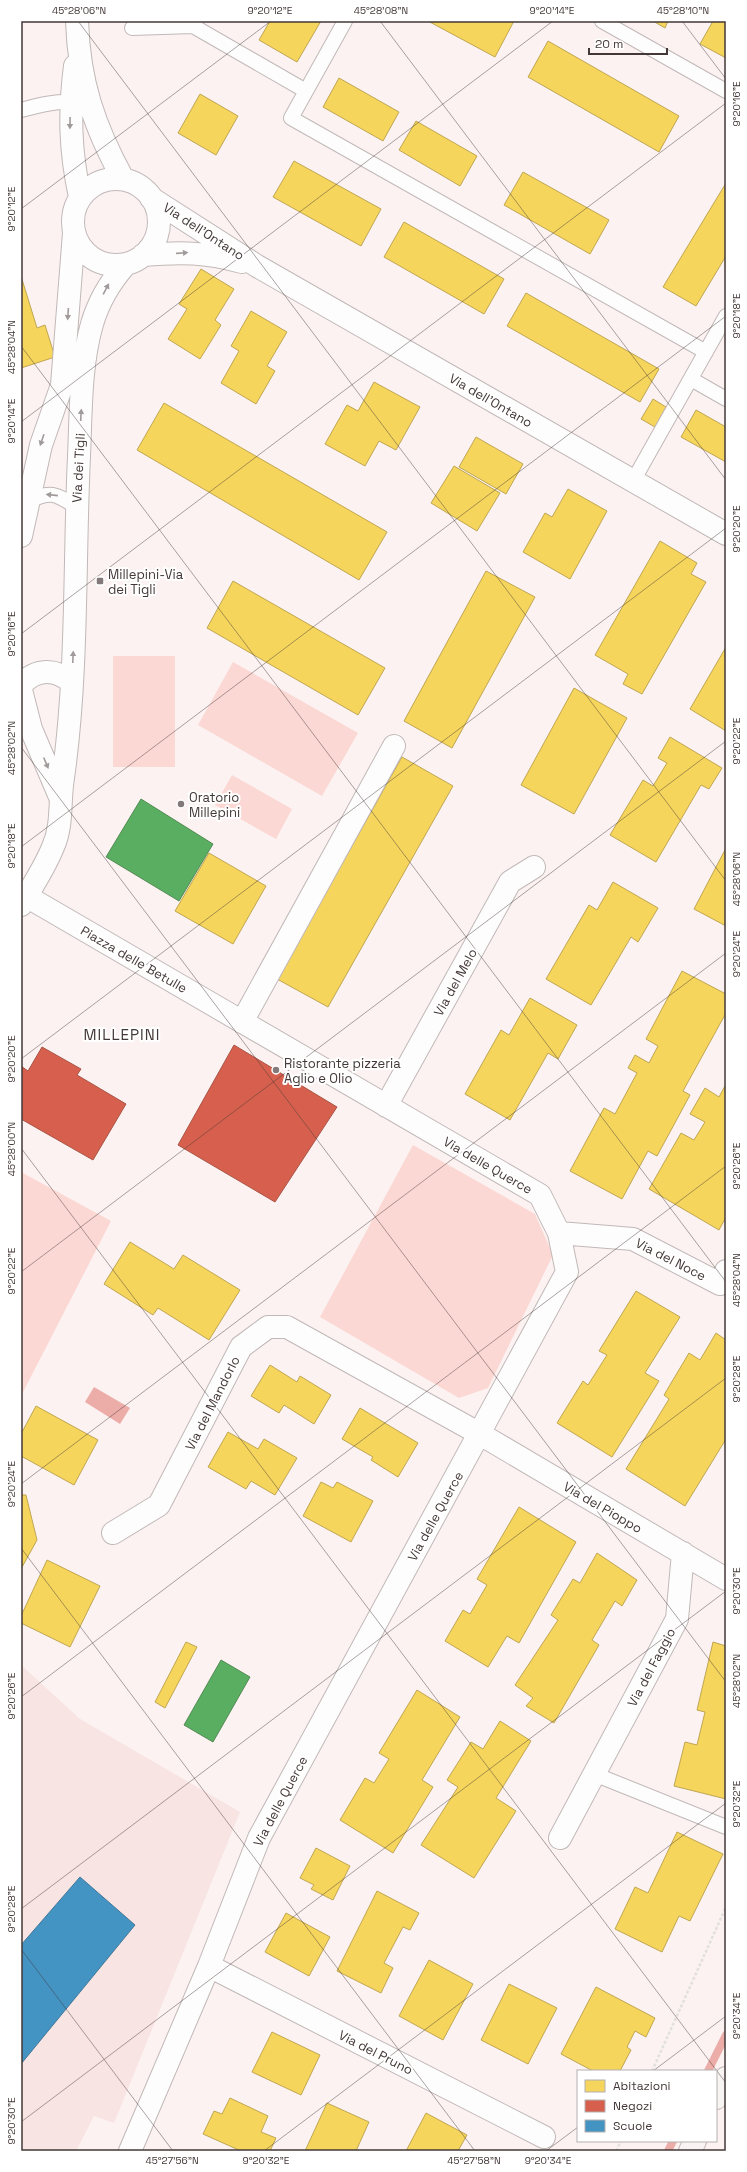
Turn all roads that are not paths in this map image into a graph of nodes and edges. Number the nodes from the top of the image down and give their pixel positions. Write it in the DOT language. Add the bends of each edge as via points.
graph roads {
  1 [pos="77,21"];
  2 [pos="345,21"];
  3 [pos="602,21"];
  4 [pos="195,24"];
  5 [pos="132,28"];
  6 [pos="306,91"];
  7 [pos="726,91"];
  8 [pos="80,103"];
  9 [pos="21,110"];
  10 [pos="123,179"];
  11 [pos="80,197"];
  12 [pos="151,198"];
  13 [pos="74,233"];
  14 [pos="134,259"];
  15 [pos="257,266"];
  16 [pos="726,316"];
  17 [pos="706,352"];
  18 [pos="691,379"];
  19 [pos="726,399"];
  20 [pos="633,481"];
  21 [pos="27,503"];
  22 [pos="76,507"];
  23 [pos="726,534"];
  24 [pos="21,536"];
  25 [pos="72,684"];
  26 [pos="22,695"];
  27 [pos="70,724"];
  28 [pos="31,729"];
  29 [pos="394,746"];
  30 [pos="60,797"];
  31 [pos="534,867"];
  32 [pos="24,901"];
  33 [pos="242,1022"];
  34 [pos="386,1106"];
  35 [pos="559,1233"];
  36 [pos="724,1281"];
  37 [pos="480,1434"];
  38 [pos="113,1532"];
  39 [pos="683,1554"];
  40 [pos="726,1579"];
  41 [pos="594,1774"];
  42 [pos="726,1827"];
  43 [pos="560,1838"];
  44 [pos="209,1966"];
  45 [pos="726,2078"];
  46 [pos="717,2096"];
  47 [pos="544,2137"];
  48 [pos="694,2142"];
  49 [pos="130,2151"];
  50 [pos="690,2151"];
  1 -- 8 [label="street" via="83,83"];
  2 -- 6 [label="lane"];
  3 -- 7 [label="lane"];
  4 -- 5 [label="lane"];
  4 -- 6 [label="lane"];
  6 -- 17 [label="lane" via="291,118"];
  8 -- 9 [label="lane" via="40,105"];
  8 -- 10 [label="street" via="99,131"];
  8 -- 11 [label="street, one-way" via="70,133 73,166"];
  10 -- 11 [label="street" via="98,182"];
  10 -- 12 [label="street" via="141,187"];
  11 -- 13 [label="street" via="73,214"];
  12 -- 14 [label="street" via="157,212 158,230 150,248"];
  12 -- 15 [label="street, Via dell'Ontano"];
  13 -- 14 [label="street" via="84,251 98,261 114,265"];
  13 -- 21 [label="street, one-way" via="62,385 41,445"];
  14 -- 15 [label="street, Via dell'Ontano, one-way" via="188,252 218,256"];
  22 -- 14 [label="street, Via dei Tigli, one-way" via="83,380 90,331 100,301 110,283"];
  15 -- 20 [label="street, Via dell'Ontano"];
  16 -- 17 [label="lane"];
  17 -- 18 [label="lane"];
  18 -- 19 [label="lane"];
  18 -- 20 [label="lane"];
  20 -- 23 [label="street, Via dell'Ontano"];
  22 -- 21 [label="lane, one-way" via="60,496 40,494"];
  21 -- 24 [label="street"];
  25 -- 22 [label="street, Via dei Tigli, one-way"];
  25 -- 26 [label="street, Via dei Tigli" via="64,676 45,671 34,674"];
  25 -- 27 [label="street, Via dei Tigli"];
  26 -- 28 [label="street, Via dei Tigli"];
  27 -- 28 [label="street" via="57,732 44,734"];
  27 -- 30 [label="street, Via dei Tigli"];
  28 -- 30 [label="street, Via dei Tigli, one-way"];
  29 -- 33 [label="street"];
  30 -- 32 [label="street, Via dei Tigli" via="61,820 54,847"];
  31 -- 34 [label="street, Via del Melo" via="510,882"];
  32 -- 33 [label="street, Piazza delle Betulle"];
  33 -- 34 [label="street, Via delle Querce"];
  34 -- 35 [label="street, Via delle Querce" via="540,1195"];
  35 -- 36 [label="street, Via del Noce" via="633,1239"];
  35 -- 37 [label="street, Via delle Querce" via="567,1272"];
  37 -- 38 [label="street, Via del Mandorlo" via="287,1327 268,1326 241,1347 159,1505"];
  37 -- 39 [label="street, Via del Pioppo"];
  37 -- 44 [label="street, Via delle Querce" via="259,1838"];
  39 -- 40 [label="street, Via del Pioppo"];
  39 -- 41 [label="street, Via del Faggio" via="677,1619"];
  41 -- 42 [label="lane"];
  41 -- 43 [label="street, Via del Faggio"];
  44 -- 47 [label="street, Via del Pruno"];
  44 -- 49 [label="street, Via delle Querce"];
  45 -- 46 [label="street"];
  48 -- 50 [label="street"];
}
